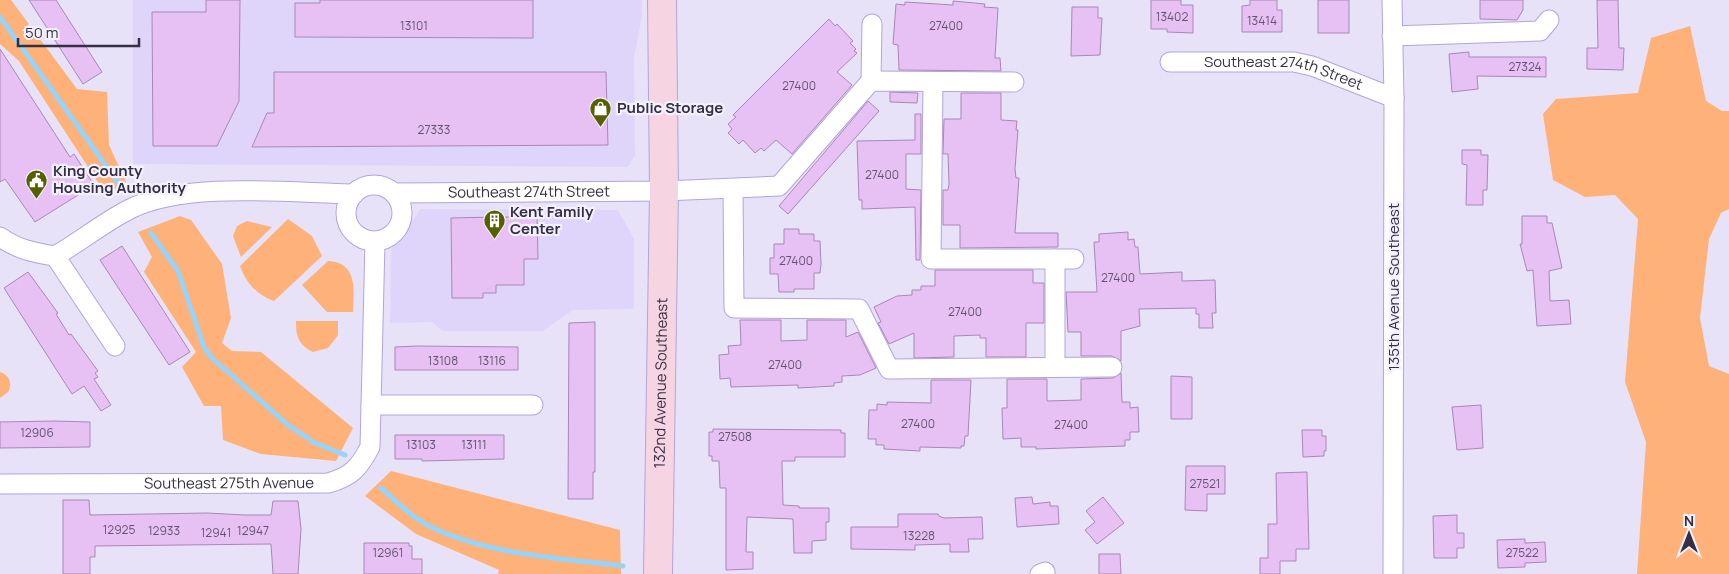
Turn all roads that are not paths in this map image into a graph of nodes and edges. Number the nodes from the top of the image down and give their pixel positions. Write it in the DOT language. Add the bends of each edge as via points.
graph roads {
  1 [pos="662,0"];
  2 [pos="1392,0"];
  3 [pos="1549,20"];
  4 [pos="872,24"];
  5 [pos="1392,36"];
  6 [pos="1170,62"];
  7 [pos="871,81"];
  8 [pos="1014,82"];
  9 [pos="933,83"];
  10 [pos="1394,98"];
  11 [pos="732,189"];
  12 [pos="664,191"];
  13 [pos="394,193"];
  14 [pos="354,194"];
  15 [pos="0,237"];
  16 [pos="375,242"];
  17 [pos="55,256"];
  18 [pos="1055,259"];
  19 [pos="1074,259"];
  20 [pos="115,346"];
  21 [pos="1055,367"];
  22 [pos="1112,367"];
  23 [pos="371,405"];
  24 [pos="533,405"];
  25 [pos="0,484"];
  26 [pos="658,574"];
  27 [pos="1392,574"];
  1 -- 12 [label="main road, 132nd Avenue Southeast"];
  2 -- 5 [label="street, 135th Avenue Southeast"];
  3 -- 5 [label="street" via="1540,31"];
  4 -- 7 [label="street"];
  5 -- 10 [label="street, 135th Avenue Southeast"];
  6 -- 10 [label="street, Southeast 274th Street" via="1294,62"];
  7 -- 9 [label="street"];
  7 -- 11 [label="street" via="778,186"];
  8 -- 9 [label="street"];
  9 -- 18 [label="street" via="931,259"];
  10 -- 27 [label="street, 135th Avenue Southeast"];
  11 -- 12 [label="street"];
  11 -- 21 [label="street" via="734,308 859,309 889,369"];
  12 -- 13 [label="street, Southeast 274th Street"];
  12 -- 26 [label="main road, 132nd Avenue Southeast"];
  13 -- 14 [label="street, Southeast 274th Street" via="369,186"];
  13 -- 16 [label="street" via="402,210 398,228 392,235"];
  14 -- 16 [label="street" via="348,202 347,220 357,236"];
  14 -- 17 [label="street, Southeast 274th Street" via="208,192 172,196 130,209"];
  15 -- 17 [label="street" via="13,246"];
  16 -- 23 [label="street, Southeast 275th Avenue"];
  17 -- 20 [label="street"];
  18 -- 19 [label="street"];
  18 -- 21 [label="street"];
  21 -- 22 [label="street"];
  23 -- 24 [label="street"];
  23 -- 25 [label="street, Southeast 275th Avenue" via="370,447 353,472 344,479 328,483"];
}
